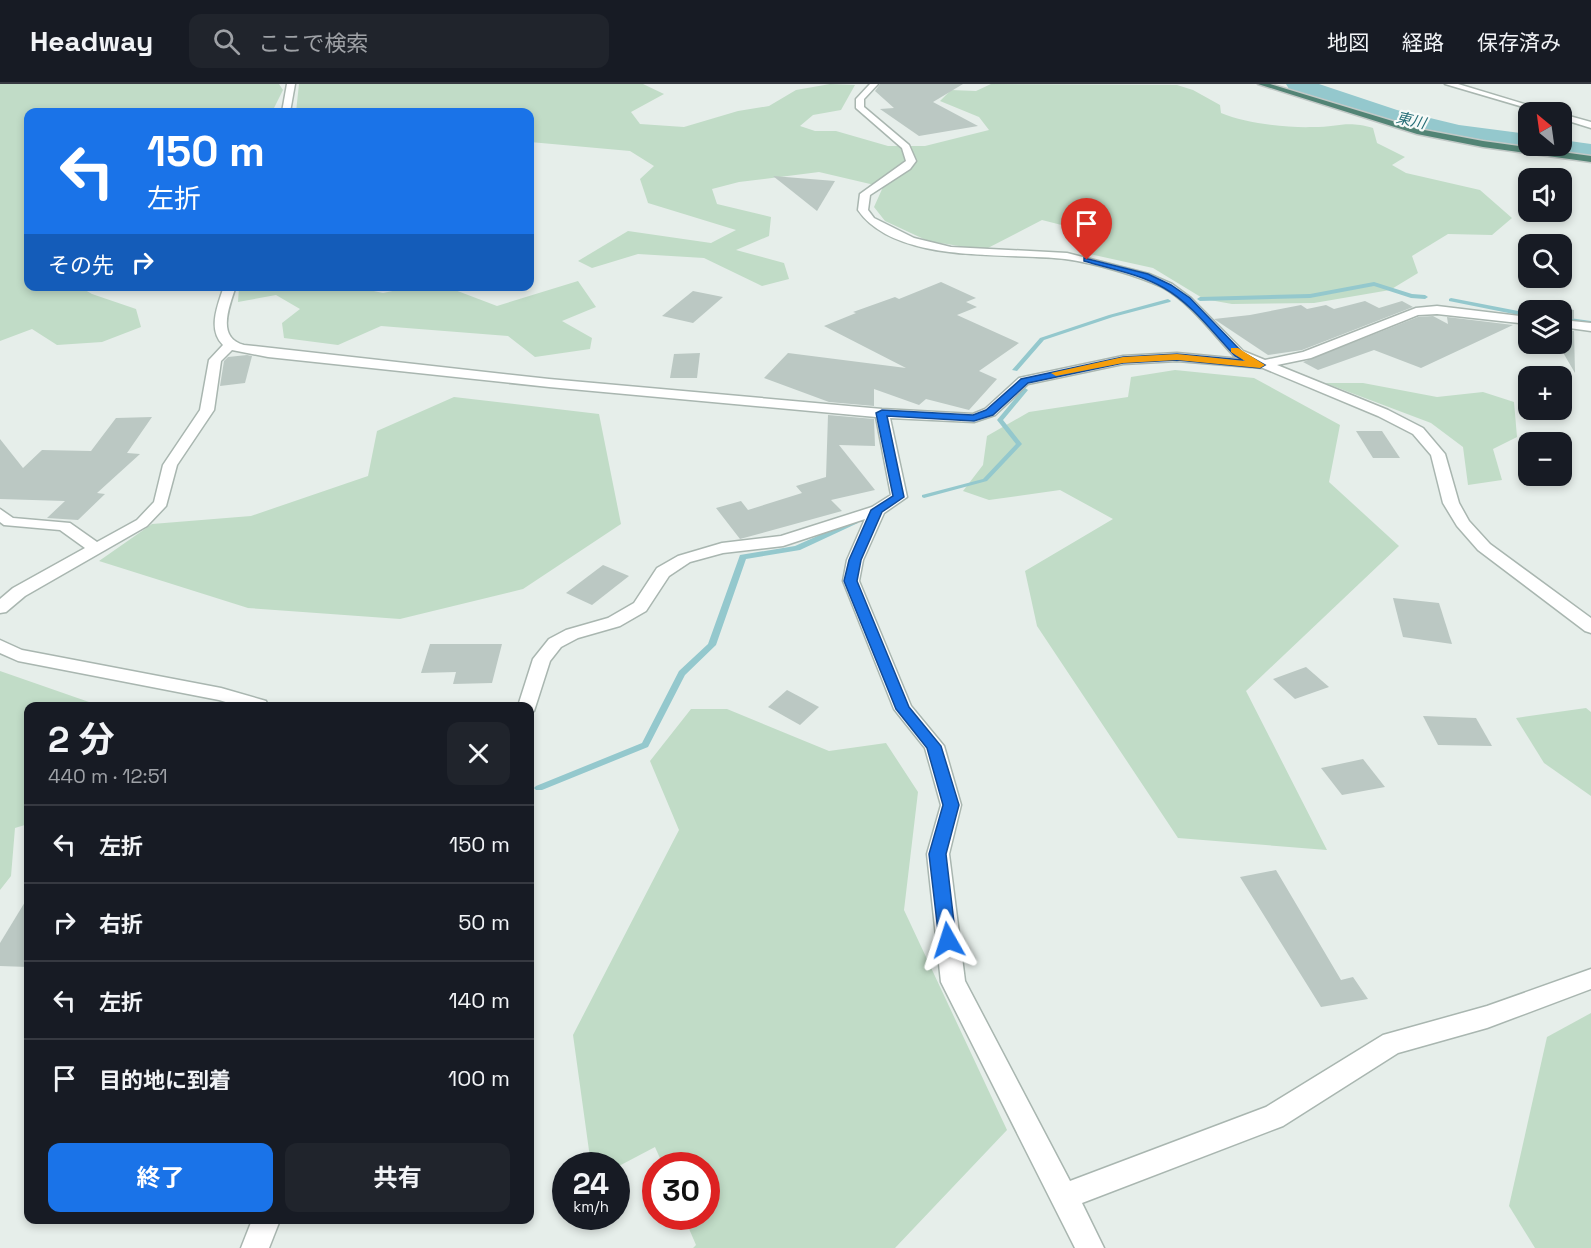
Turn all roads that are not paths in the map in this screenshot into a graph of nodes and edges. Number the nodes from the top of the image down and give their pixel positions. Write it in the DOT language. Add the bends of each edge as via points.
graph roads {
  1 [pos="291,84"];
  2 [pos="874,84"];
  3 [pos="1262,84"];
  4 [pos="1449,84"];
  5 [pos="1518,104"];
  6 [pos="287,108"];
  7 [pos="1572,120"];
  8 [pos="1591,125"];
  9 [pos="1591,159"];
  10 [pos="228,291"];
  11 [pos="1518,319"];
  12 [pos="1572,325"];
  13 [pos="1591,327"];
  14 [pos="230,345"];
  15 [pos="1260,365"];
  16 [pos="882,413"];
  17 [pos="877,510"];
  18 [pos="0,514"];
  19 [pos="98,550"];
  20 [pos="0,608"];
  21 [pos="1591,627"];
  22 [pos="0,646"];
  23 [pos="246,702"];
  24 [pos="528,702"];
  25 [pos="1591,980"];
  26 [pos="1063,1197"];
  27 [pos="264,1224"];
  28 [pos="255,1248"];
  29 [pos="1090,1248"];
  1 -- 6 [label="street"];
  2 -- 15 [label="street" via="860,99 861,108 906,147 911,161 865,194 863,210 870,220 910,240 951,250 1067,255 1145,276 1187,300 1239,354"];
  3 -- 9 [label="highway" via="1418,131"];
  4 -- 5 [label="street"];
  7 -- 8 [label="street"];
  10 -- 14 [label="street" via="221,314 222,337"];
  11 -- 15 [label="street" via="1437,310 1416,312 1307,355"];
  12 -- 13 [label="street"];
  14 -- 16 [label="street" via="268,353 525,381"];
  14 -- 19 [label="street" via="215,360 207,410 170,465 160,503 142,523"];
  15 -- 16 [label="street" via="1177,357 1123,360 1024,381 990,412 974,418"];
  15 -- 21 [label="street" via="1383,413 1418,431 1438,454 1450,503 1462,524 1484,547"];
  16 -- 17 [label="street" via="898,497"];
  17 -- 24 [label="street" via="783,541 722,548 684,559 663,572 640,607 614,622 555,643 542,659"];
  17 -- 26 [label="street" via="850,581 903,709 934,746 951,805 938,854 953,982"];
  18 -- 19 [label="street" via="9,522 64,526"];
  19 -- 20 [label="street" via="19,592"];
  22 -- 23 [label="street" via="18,655"];
  25 -- 26 [label="street" via="1487,1017 1392,1043 1274,1117"];
  26 -- 29 [label="street"];
  27 -- 28 [label="street"];
}
